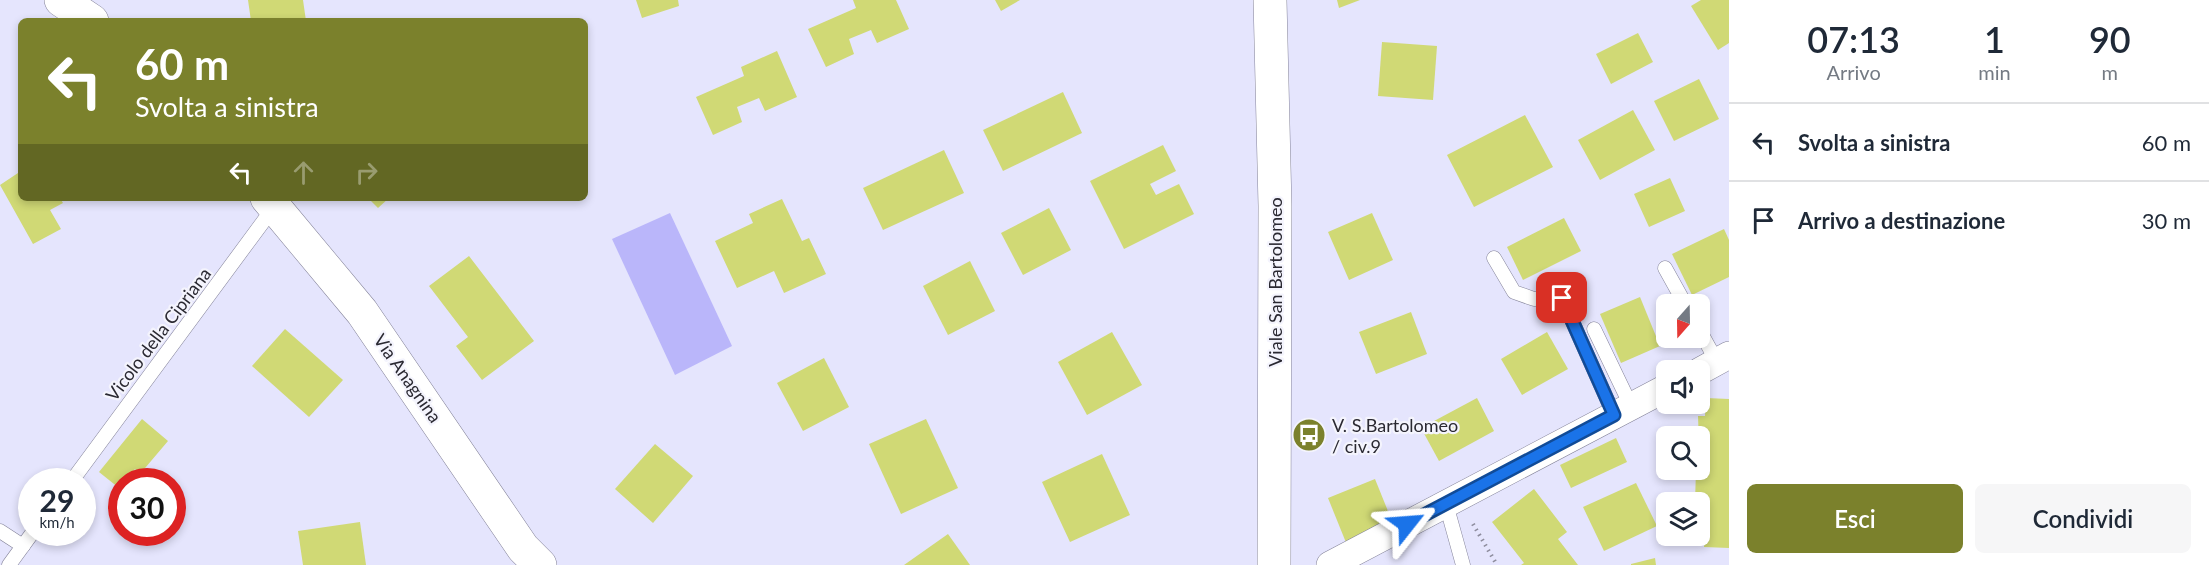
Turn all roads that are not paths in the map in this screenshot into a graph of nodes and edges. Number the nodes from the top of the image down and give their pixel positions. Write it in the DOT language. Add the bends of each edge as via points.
graph roads {
  1 [pos="1270,0"];
  2 [pos="271,202"];
  3 [pos="1494,258"];
  4 [pos="1665,268"];
  5 [pos="1679,294"];
  6 [pos="1594,329"];
  7 [pos="1708,348"];
  8 [pos="1715,363"];
  9 [pos="1656,393"];
  10 [pos="1623,411"];
  11 [pos="81,468"];
  12 [pos="1452,501"];
  13 [pos="0,531"];
  14 [pos="18,543"];
  15 [pos="23,546"];
  16 [pos="9,565"];
  17 [pos="540,565"];
  18 [pos="1274,565"];
  19 [pos="1330,565"];
  20 [pos="1463,565"];
  1 -- 18 [label="main road, Viale San Bartolomeo" via="1275,206"];
  2 -- 11 [label="lane, Vicolo della Cipriana"];
  2 -- 17 [label="main road, Via Anagnina" via="362,312 523,548"];
  3 -- 10 [label="lane" via="1514,292 1534,299 1562,298"];
  4 -- 5 [label="lane"];
  6 -- 10 [label="lane"];
  7 -- 8 [label="lane"];
  9 -- 10 [label="street"];
  10 -- 12 [label="street"];
  12 -- 19 [label="street"];
  12 -- 20 [label="lane"];
  13 -- 14 [label="lane"];
  15 -- 16 [label="lane"];
}
